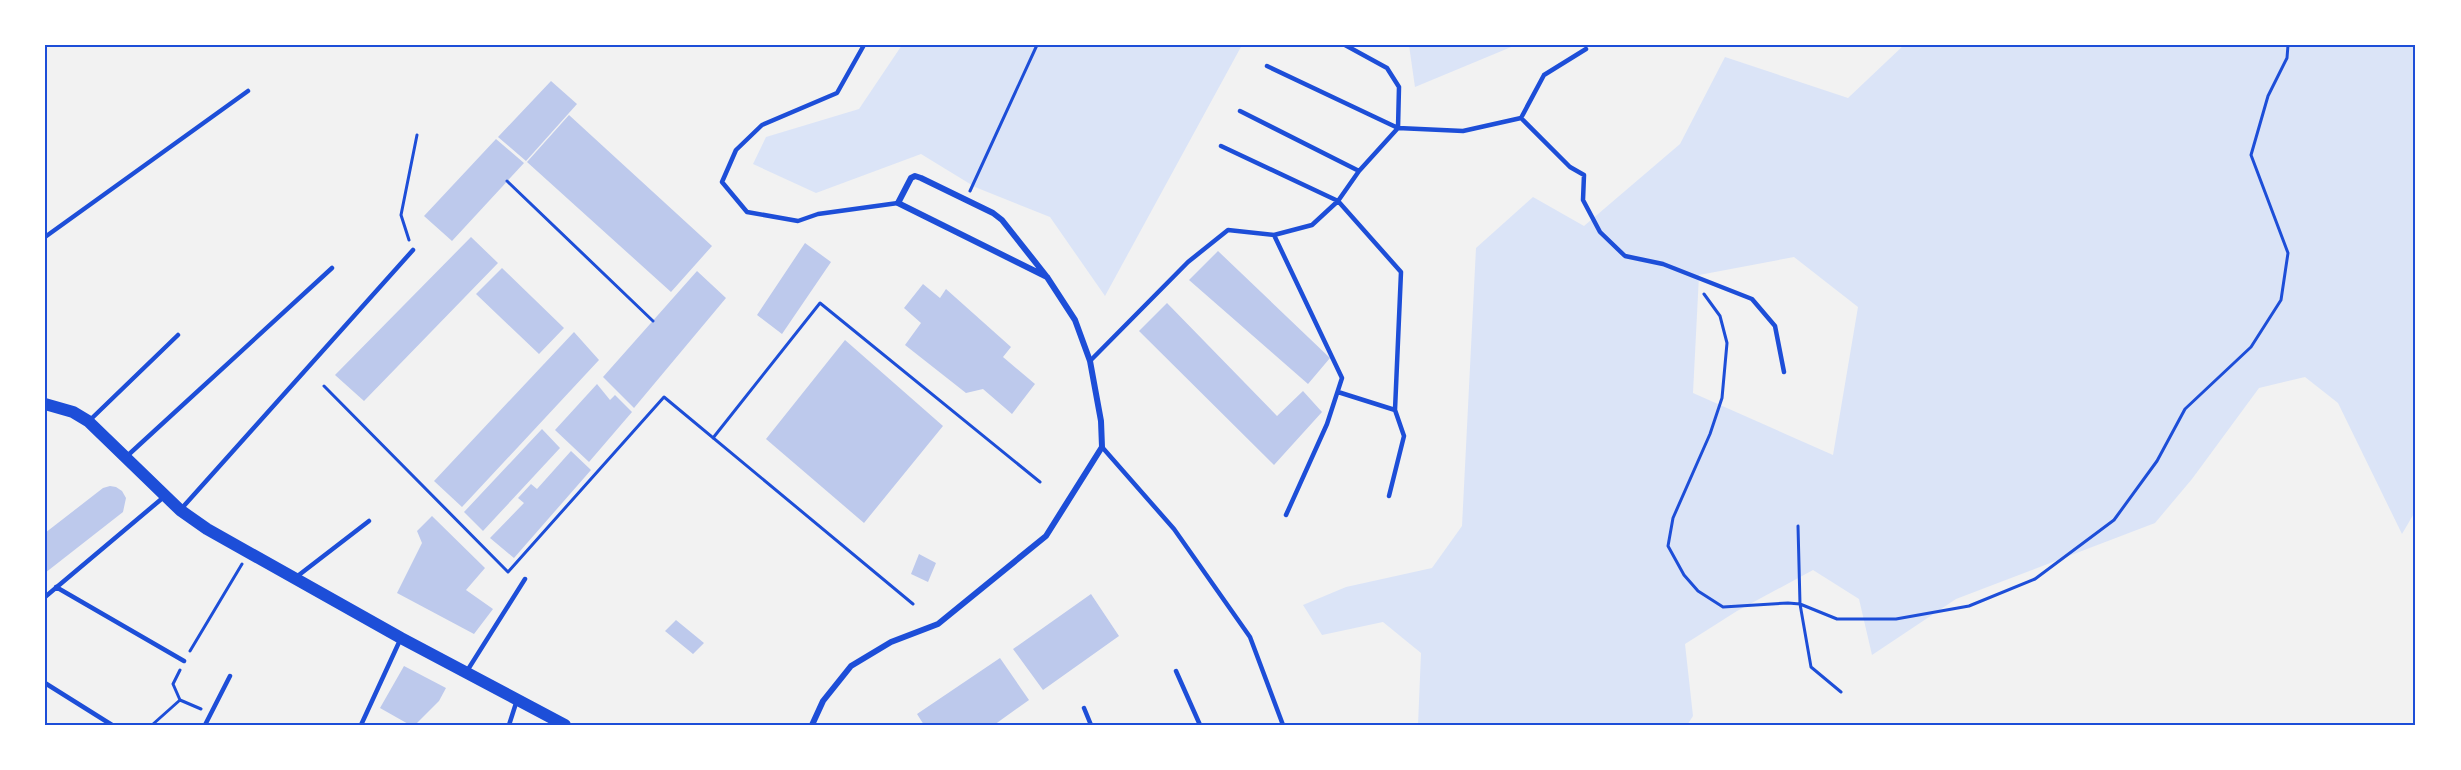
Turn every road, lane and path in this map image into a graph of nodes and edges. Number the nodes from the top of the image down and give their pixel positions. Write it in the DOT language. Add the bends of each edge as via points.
graph roads {
  1 [pos="864,45"];
  2 [pos="1037,45"];
  3 [pos="1345,45"];
  4 [pos="2288,45"];
  5 [pos="1586,49"];
  6 [pos="1267,66"];
  7 [pos="248,90"];
  8 [pos="1240,111"];
  9 [pos="1521,118"];
  10 [pos="1398,128"];
  11 [pos="417,135"];
  12 [pos="1221,146"];
  13 [pos="1359,171"];
  14 [pos="507,181"];
  15 [pos="966,200"];
  16 [pos="1338,201"];
  17 [pos="898,203"];
  18 [pos="1274,235"];
  19 [pos="45,237"];
  20 [pos="412,250"];
  21 [pos="332,268"];
  22 [pos="1691,276"];
  23 [pos="1047,277"];
  24 [pos="653,321"];
  25 [pos="178,335"];
  26 [pos="1090,361"];
  27 [pos="1784,372"];
  28 [pos="324,386"];
  29 [pos="1338,392"];
  30 [pos="45,404"];
  31 [pos="1395,410"];
  32 [pos="88,421"];
  33 [pos="713,438"];
  34 [pos="1102,447"];
  35 [pos="126,457"];
  36 [pos="1040,482"];
  37 [pos="165,496"];
  38 [pos="1389,496"];
  39 [pos="180,510"];
  40 [pos="1286,515"];
  41 [pos="369,521"];
  42 [pos="1798,526"];
  43 [pos="248,554"];
  44 [pos="294,579"];
  45 [pos="525,579"];
  46 [pos="56,587"];
  47 [pos="45,597"];
  48 [pos="914,604"];
  49 [pos="1800,604"];
  50 [pos="401,638"];
  51 [pos="184,661"];
  52 [pos="1176,671"];
  53 [pos="466,673"];
  54 [pos="230,676"];
  55 [pos="45,683"];
  56 [pos="1841,692"];
  57 [pos="180,700"];
  58 [pos="517,700"];
  59 [pos="1084,708"];
  60 [pos="211,713"];
  61 [pos="112,725"];
  62 [pos="152,725"];
  63 [pos="205,725"];
  64 [pos="361,725"];
  65 [pos="509,725"];
  66 [pos="564,725"];
  67 [pos="812,725"];
  68 [pos="1091,725"];
  69 [pos="1200,725"];
  70 [pos="1283,725"];
  1 -- 17 [label="lane" via="837,93 762,125 736,150 722,182 747,212 798,221 818,214"];
  2 -- 15 [label="path"];
  3 -- 10 [label="lane" via="1387,68 1399,87"];
  4 -- 49 [label="path" via="2287,58 2268,96 2251,155 2288,253 2281,300 2251,347 2185,410 2157,461 2114,520 2035,579 1969,606 1896,619 1837,619"];
  5 -- 9 [label="lane" via="1544,75"];
  6 -- 10 [label="lane"];
  7 -- 19 [label="lane"];
  8 -- 13 [label="lane"];
  9 -- 10 [label="lane" via="1463,131"];
  9 -- 22 [label="lane" via="1584,176 1583,200 1600,232 1625,256 1663,264"];
  10 -- 13 [label="lane"];
  11 -- 20 [label="path" via="401,215"];
  12 -- 16 [label="lane"];
  13 -- 16 [label="lane"];
  14 -- 24 [label="path"];
  15 -- 17 [label="street" via="915,176"];
  15 -- 23 [label="street" via="1002,220"];
  16 -- 18 [label="lane" via="1312,225"];
  16 -- 31 [label="lane" via="1401,272"];
  17 -- 23 [label="street"];
  18 -- 26 [label="lane" via="1228,230 1188,262"];
  18 -- 29 [label="lane" via="1342,378"];
  20 -- 39 [label="lane"];
  21 -- 35 [label="lane"];
  22 -- 27 [label="lane" via="1752,299 1774,326"];
  22 -- 49 [label="path" via="1720,316 1727,343 1726,369 1710,435 1673,518 1668,546 1698,591 1723,608"];
  23 -- 26 [label="street" via="1075,320"];
  25 -- 32 [label="lane"];
  26 -- 34 [label="street"];
  28 -- 33 [label="path" via="508,572 664,397"];
  29 -- 31 [label="lane"];
  29 -- 40 [label="lane"];
  30 -- 32 [label="main road"];
  31 -- 38 [label="lane" via="1404,436"];
  32 -- 35 [label="main road"];
  33 -- 36 [label="path" via="820,303"];
  33 -- 48 [label="path"];
  34 -- 67 [label="street" via="1046,536 938,624 891,642 851,666 823,701"];
  34 -- 70 [label="lane" via="1174,529 1250,637"];
  35 -- 37 [label="main road"];
  37 -- 39 [label="main road"];
  37 -- 46 [label="lane"];
  39 -- 43 [label="main road"];
  41 -- 44 [label="lane"];
  42 -- 49 [label="path"];
  43 -- 44 [label="main road"];
  43 -- 51 [label="path"];
  44 -- 50 [label="main road"];
  45 -- 53 [label="lane"];
  46 -- 47 [label="lane"];
  46 -- 51 [label="lane"];
  49 -- 56 [label="path" via="1811,667"];
  50 -- 53 [label="main road"];
  50 -- 64 [label="lane"];
  51 -- 57 [label="path" via="173,684"];
  52 -- 69 [label="lane"];
  53 -- 58 [label="main road"];
  54 -- 60 [label="lane"];
  55 -- 61 [label="lane"];
  57 -- 60 [label="path"];
  57 -- 62 [label="path"];
  58 -- 65 [label="lane"];
  58 -- 66 [label="main road"];
  59 -- 68 [label="lane"];
  60 -- 63 [label="lane"];
}
